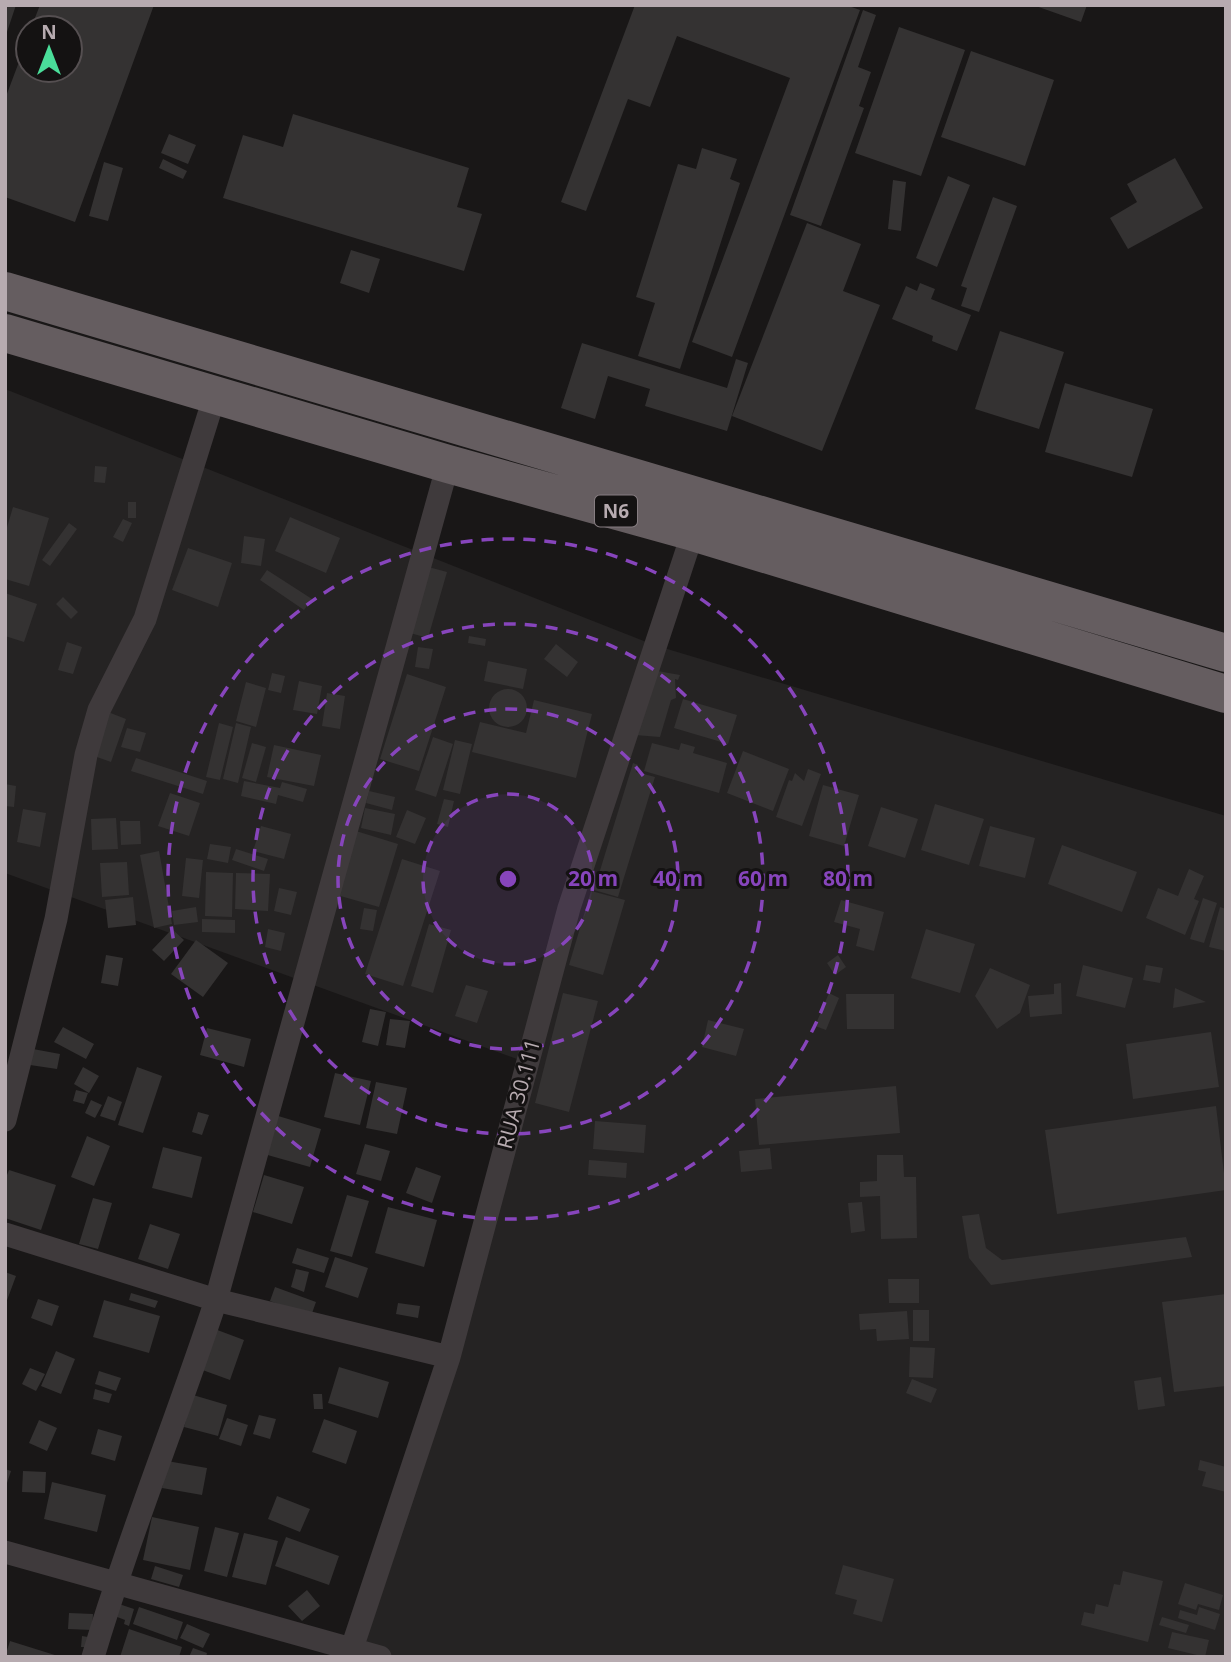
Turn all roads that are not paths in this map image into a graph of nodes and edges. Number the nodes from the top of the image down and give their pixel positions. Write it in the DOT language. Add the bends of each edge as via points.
graph roads {
  1 [pos="5,291"];
  2 [pos="5,333"];
  3 [pos="215,395"];
  4 [pos="448,464"];
  5 [pos="693,532"];
  6 [pos="1226,653"];
  7 [pos="1226,694"];
  8 [pos="5,1120"];
  9 [pos="5,1234"];
  10 [pos="216,1300"];
  11 [pos="449,1357"];
  12 [pos="5,1552"];
  13 [pos="115,1582"];
  14 [pos="351,1653"];
  15 [pos="93,1657"];
  16 [pos="380,1657"];
  1 -- 6 [label="highway, N6"];
  2 -- 3 [label="highway, N6"];
  3 -- 4 [label="highway, N6"];
  3 -- 8 [label="street" via="145,619 99,710 86,755 56,919"];
  4 -- 5 [label="highway, N6"];
  4 -- 10 [label="street"];
  5 -- 7 [label="highway, N6"];
  5 -- 11 [label="street, RUA 30.111" via="569,908"];
  9 -- 10 [label="street"];
  10 -- 11 [label="street"];
  10 -- 13 [label="street" via="176,1424"];
  11 -- 14 [label="street, RUA 30.111"];
  12 -- 13 [label="street"];
  13 -- 14 [label="street"];
  13 -- 15 [label="street"];
  14 -- 16 [label="street"];
}
